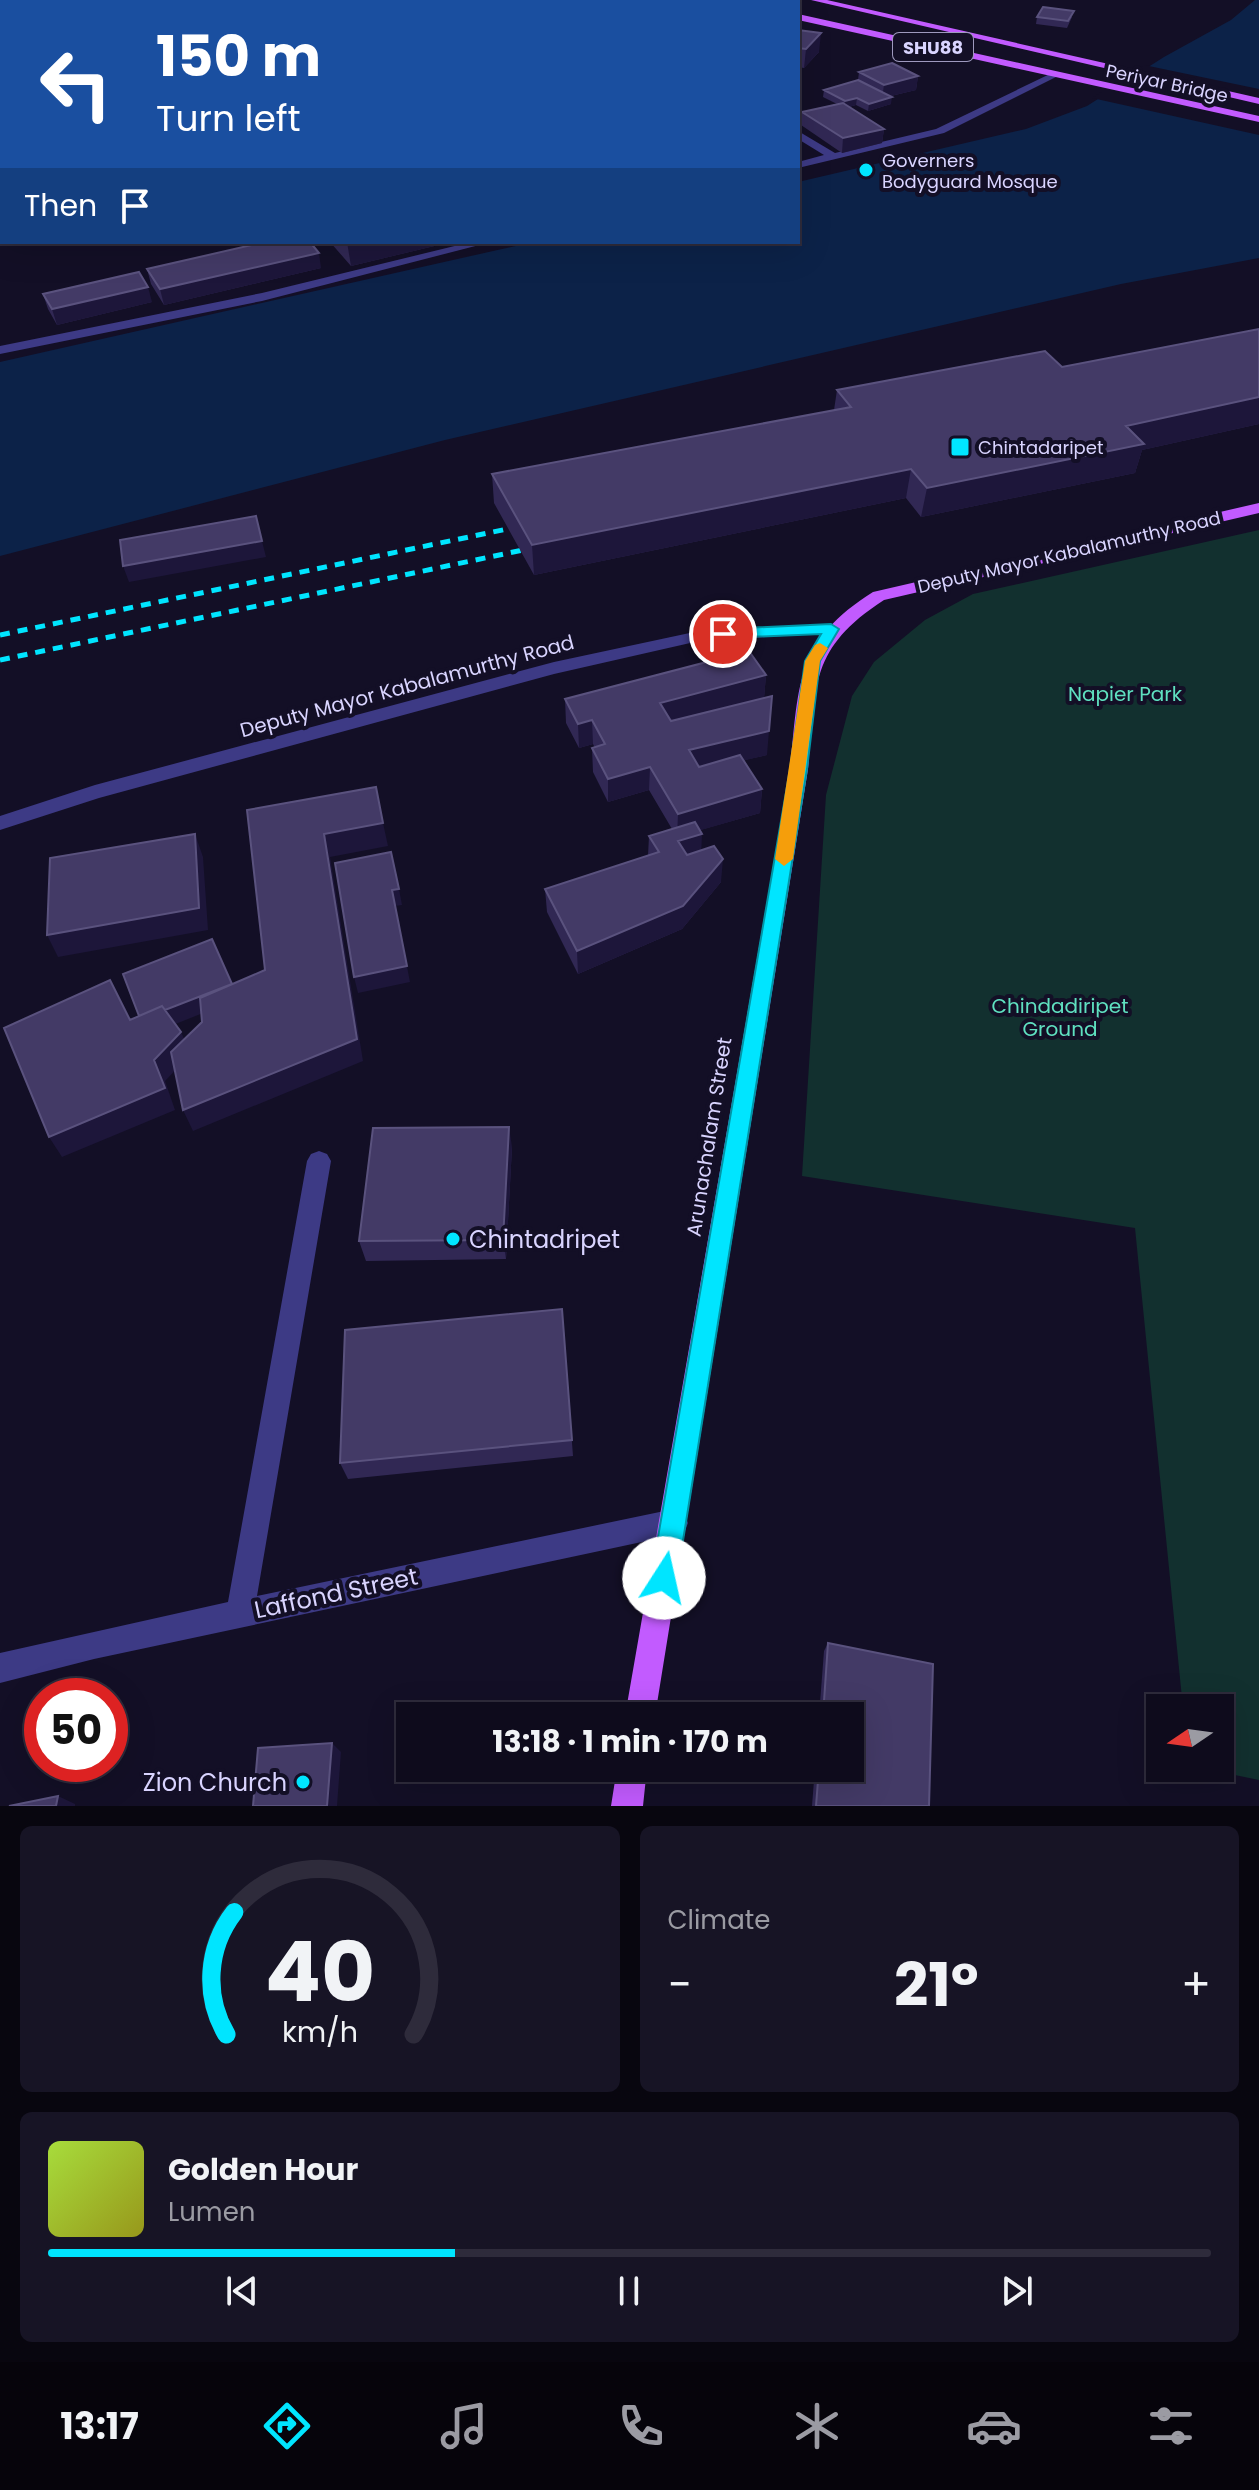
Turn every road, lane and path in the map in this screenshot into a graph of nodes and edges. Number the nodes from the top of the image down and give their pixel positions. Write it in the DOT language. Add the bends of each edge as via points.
graph roads {
  1 [pos="815,0"];
  2 [pos="800,17"];
  3 [pos="1062,75"];
  4 [pos="1259,101"];
  5 [pos="1259,119"];
  6 [pos="800,135"];
  7 [pos="834,157"];
  8 [pos="800,165"];
  9 [pos="477,244"];
  10 [pos="0,350"];
  11 [pos="1259,508"];
  12 [pos="879,596"];
  13 [pos="831,629"];
  14 [pos="0,823"];
  15 [pos="319,1161"];
  16 [pos="674,1523"];
  17 [pos="240,1614"];
  18 [pos="0,1668"];
  19 [pos="642,1702"];
  20 [pos="630,1782"];
  21 [pos="627,1806"];
  1 -- 4 [label="main road, Periyar Bridge / SHU88"];
  2 -- 3 [label="main road, SHU88"];
  3 -- 5 [label="main road, Periyar Bridge / SHU88"];
  3 -- 7 [label="street" via="940,131"];
  6 -- 7 [label="street"];
  7 -- 8 [label="street"];
  9 -- 10 [label="street" via="262,297"];
  11 -- 12 [label="main road, Deputy Mayor Kabalamurthy Road"];
  12 -- 13 [label="main road, Arunachalam Street"];
  13 -- 14 [label="street, Deputy Mayor Kabalamurthy Road" via="699,636 554,668 95,792"];
  13 -- 16 [label="main road, Arunachalam Street" via="813,661"];
  15 -- 17 [label="street"];
  16 -- 17 [label="street, Laffond Street"];
  16 -- 19 [label="main road, Arunachalam Street"];
  17 -- 18 [label="street, Laffond Street"];
  20 -- 21 [label="main road"];
}
